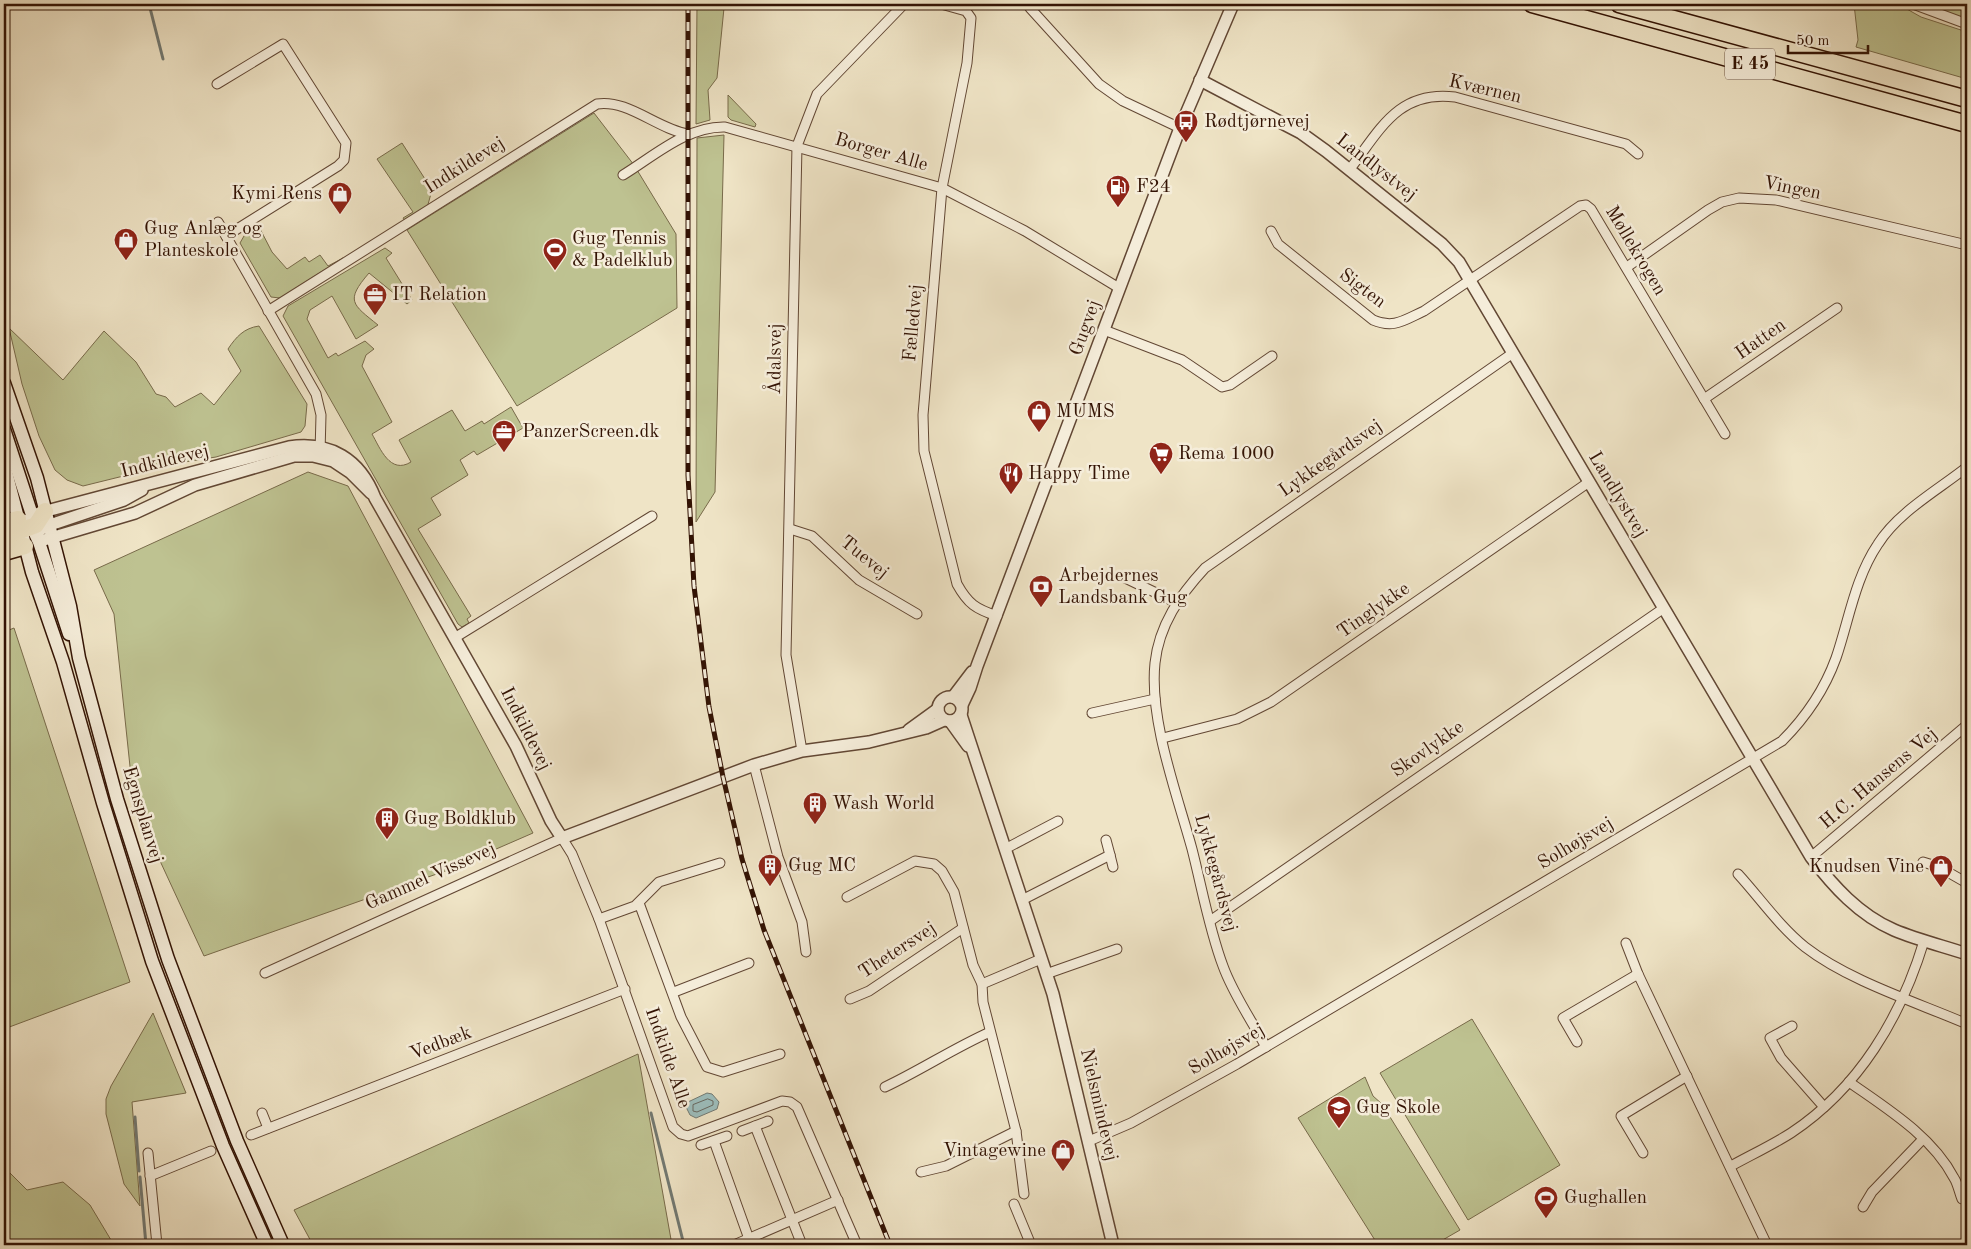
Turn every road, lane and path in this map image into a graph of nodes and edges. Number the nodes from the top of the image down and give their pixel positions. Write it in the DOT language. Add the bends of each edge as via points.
graph roads {
  1 [pos="904,4"];
  2 [pos="941,4"];
  3 [pos="1233,4"];
  4 [pos="1532,4"];
  5 [pos="1619,4"];
  6 [pos="1913,4"];
  7 [pos="1030,8"];
  8 [pos="1967,24"];
  9 [pos="1200,80"];
  10 [pos="217,84"];
  11 [pos="1967,100"];
  12 [pos="1967,124"];
  13 [pos="1180,128"];
  14 [pos="688,134"];
  15 [pos="797,146"];
  16 [pos="1638,154"];
  17 [pos="1350,169"];
  18 [pos="623,175"];
  19 [pos="942,188"];
  20 [pos="218,222"];
  21 [pos="1271,231"];
  22 [pos="226,236"];
  23 [pos="1967,245"];
  24 [pos="1627,267"];
  25 [pos="1471,281"];
  26 [pos="1120,288"];
  27 [pos="1837,308"];
  28 [pos="268,311"];
  29 [pos="1104,330"];
  30 [pos="1513,353"];
  31 [pos="1272,356"];
  32 [pos="4,383"];
  33 [pos="1704,399"];
  34 [pos="4,429"];
  35 [pos="1725,434"];
  36 [pos="320,452"];
  37 [pos="4,464"];
  38 [pos="1967,467"];
  39 [pos="1589,482"];
  40 [pos="652,516"];
  41 [pos="31,527"];
  42 [pos="790,529"];
  43 [pos="4,537"];
  44 [pos="52,538"];
  45 [pos="4,552"];
  46 [pos="1121,576"];
  47 [pos="1177,603"];
  48 [pos="1664,608"];
  49 [pos="917,614"];
  50 [pos="997,616"];
  51 [pos="456,637"];
  52 [pos="79,658"];
  53 [pos="1154,699"];
  54 [pos="951,711"];
  55 [pos="1092,713"];
  56 [pos="1967,726"];
  57 [pos="1163,738"];
  58 [pos="802,751"];
  59 [pos="1753,759"];
  60 [pos="754,765"];
  61 [pos="1058,821"];
  62 [pos="562,838"];
  63 [pos="1106,840"];
  64 [pos="1005,849"];
  65 [pos="1110,855"];
  66 [pos="1811,857"];
  67 [pos="1923,862"];
  68 [pos="720,863"];
  69 [pos="1113,867"];
  70 [pos="1738,874"];
  71 [pos="1967,883"];
  72 [pos="847,897"];
  73 [pos="1022,900"];
  74 [pos="639,903"];
  75 [pos="599,919"];
  76 [pos="1210,921"];
  77 [pos="963,928"];
  78 [pos="1924,941"];
  79 [pos="1626,943"];
  80 [pos="1117,949"];
  81 [pos="806,952"];
  82 [pos="1967,954"];
  83 [pos="1041,959"];
  84 [pos="750,963"];
  85 [pos="265,973"];
  86 [pos="1046,974"];
  87 [pos="1638,974"];
  88 [pos="982,984"];
  89 [pos="625,989"];
  90 [pos="674,992"];
  91 [pos="1905,998"];
  92 [pos="850,999"];
  93 [pos="1967,1024"];
  94 [pos="1792,1026"];
  95 [pos="990,1032"];
  96 [pos="1576,1042"];
  97 [pos="1266,1047"];
  98 [pos="780,1054"];
  99 [pos="1687,1076"];
  100 [pos="1849,1082"];
  101 [pos="885,1087"];
  102 [pos="1824,1107"];
  103 [pos="262,1113"];
  104 [pos="768,1121"];
  105 [pos="755,1126"];
  106 [pos="268,1128"];
  107 [pos="742,1130"];
  108 [pos="1016,1131"];
  109 [pos="251,1135"];
  110 [pos="727,1136"];
  111 [pos="1923,1139"];
  112 [pos="714,1141"];
  113 [pos="1089,1141"];
  114 [pos="701,1145"];
  115 [pos="211,1151"];
  116 [pos="148,1153"];
  117 [pos="1643,1153"];
  118 [pos="1730,1166"];
  119 [pos="921,1172"];
  120 [pos="150,1176"];
  121 [pos="1024,1194"];
  122 [pos="838,1200"];
  123 [pos="1962,1200"];
  124 [pos="1014,1204"];
  125 [pos="1863,1207"];
  126 [pos="791,1220"];
  127 [pos="749,1239"];
  128 [pos="157,1245"];
  129 [pos="267,1245"];
  130 [pos="282,1245"];
  131 [pos="737,1245"];
  132 [pos="802,1245"];
  133 [pos="857,1245"];
  134 [pos="1031,1245"];
  135 [pos="1113,1245"];
  136 [pos="1767,1245"];
  1 -- 15 [label="street, Ådalsvej" via="817,94"];
  2 -- 19 [label="street, Fælledvej" via="966,11 971,18 967,63"];
  3 -- 9 [label="street, Gugvej"];
  4 -- 12 [label="highway, E 45"];
  5 -- 11 [label="highway, E 45"];
  6 -- 8 [label="street"];
  7 -- 13 [label="street" via="1099,84 1123,101"];
  9 -- 13 [label="street, Gugvej"];
  9 -- 17 [label="street, Landlystvej" via="1301,133"];
  10 -- 22 [label="street" via="283,44 346,143 344,160 338,166"];
  13 -- 26 [label="street, Gugvej"];
  14 -- 15 [label="street, Borger Alle" via="710,127 726,127"];
  14 -- 18 [label="street, Borger Alle"];
  14 -- 28 [label="street, Indkildevej" via="671,131 610,102 597,104"];
  15 -- 19 [label="street, Borger Alle"];
  15 -- 42 [label="street, Ådalsvej"];
  16 -- 17 [label="street, Kværnen" via="1626,144 1438,95 1410,102 1397,111"];
  17 -- 25 [label="street, Landlystvej" via="1442,244"];
  19 -- 26 [label="street, Borger Alle" via="1025,230"];
  19 -- 50 [label="street, Fælledvej" via="923,415 924,451 957,584 978,610"];
  20 -- 22 [label="street"];
  21 -- 25 [label="street, Sigten" via="1278,244 1373,320 1386,325 1397,324 1424,311"];
  22 -- 28 [label="street"];
  23 -- 24 [label="street, Vingen" via="1776,200 1739,198 1708,210"];
  24 -- 25 [label="street, Møllekrogen" via="1586,205"];
  24 -- 33 [label="street, Møllekrogen"];
  25 -- 30 [label="street, Landlystvej"];
  26 -- 29 [label="street, Gugvej"];
  27 -- 33 [label="street, Hatten"];
  28 -- 36 [label="street" via="316,394 321,415"];
  29 -- 31 [label="street" via="1182,360 1222,387 1230,385"];
  29 -- 50 [label="street, Gugvej"];
  30 -- 39 [label="street, Landlystvej"];
  30 -- 47 [label="street, Lykkegårdsvej" via="1219,557"];
  32 -- 41 [label="main road, Egnsplanvej" via="26,445"];
  33 -- 35 [label="street, Møllekrogen"];
  34 -- 41 [label="main road"];
  36 -- 41 [label="street, Indkildevej" via="306,444 289,447 155,483"];
  36 -- 44 [label="street, Indkildevej" via="255,466 195,485 135,513"];
  36 -- 51 [label="street, Indkildevej" via="351,473 375,498"];
  37 -- 41 [label="main road, Egnsplanvej"];
  38 -- 59 [label="street, Solhøjsvej" via="1896,522 1879,542 1864,567 1835,660 1822,690 1802,721 1782,741"];
  39 -- 48 [label="street, Landlystvej"];
  39 -- 57 [label="street, Tinglykke" via="1254,712"];
  40 -- 51 [label="street"];
  41 -- 43 [label="highway"];
  41 -- 44 [label="main road, Egnsplanvej"];
  41 -- 45 [label="highway"];
  41 -- 52 [label="main road"];
  41 -- 129 [label="main road, Egnsplanvej" via="50,628 152,961 224,1146"];
  42 -- 49 [label="street, Tuevej" via="812,536 859,580"];
  42 -- 58 [label="street, Ådalsvej" via="786,655"];
  44 -- 52 [label="main road, Egnsplanvej" via="70,606"];
  46 -- 47 [label="street"];
  47 -- 53 [label="street, Lykkegårdsvej" via="1159,642"];
  48 -- 59 [label="street, Landlystvej"];
  48 -- 76 [label="street, Skovlykke"];
  50 -- 54 [label="street, Gugvej" via="976,666"];
  51 -- 62 [label="street, Indkildevej"];
  52 -- 130 [label="main road, Egnsplanvej" via="117,800 168,959 237,1141"];
  53 -- 55 [label="street"];
  53 -- 57 [label="street, Lykkegårdsvej"];
  54 -- 58 [label="street, Gammel Vissevej" via="906,733 870,742"];
  54 -- 64 [label="street, Nielsmindevej" via="971,750"];
  56 -- 66 [label="street, H.C. Hansens Vej"];
  57 -- 76 [label="street, Lykkegårdsvej"];
  58 -- 60 [label="street, Gammel Vissevej"];
  59 -- 66 [label="street, Landlystvej"];
  59 -- 97 [label="street, Solhøjsvej"];
  60 -- 62 [label="street, Gammel Vissevej"];
  60 -- 81 [label="street" via="778,857 802,922"];
  61 -- 64 [label="street"];
  62 -- 75 [label="street, Indkilde Alle" via="577,864"];
  62 -- 85 [label="street, Gammel Vissevej"];
  63 -- 65 [label="street"];
  64 -- 73 [label="street, Nielsmindevej"];
  65 -- 69 [label="street"];
  65 -- 73 [label="street"];
  66 -- 78 [label="street, Landlystvej" via="1834,887 1866,913 1892,929"];
  67 -- 71 [label="street"];
  68 -- 74 [label="street" via="659,882"];
  70 -- 91 [label="street" via="1781,926 1805,947 1834,966"];
  72 -- 77 [label="street, Thetersvej" via="915,861 929,863 942,871 954,892"];
  73 -- 83 [label="street, Nielsmindevej"];
  74 -- 75 [label="street" via="626,911"];
  74 -- 90 [label="street, Indkilde Alle"];
  75 -- 89 [label="street, Indkilde Alle"];
  76 -- 97 [label="street, Lykkegårdsvej" via="1229,980"];
  77 -- 88 [label="street, Thetersvej"];
  77 -- 92 [label="street, Thetersvej" via="869,991"];
  78 -- 82 [label="street, Landlystvej"];
  78 -- 91 [label="street"];
  79 -- 87 [label="street"];
  80 -- 86 [label="street"];
  83 -- 86 [label="street, Nielsmindevej"];
  83 -- 88 [label="street"];
  84 -- 90 [label="street, Indkilde Alle"];
  86 -- 113 [label="street, Nielsmindevej"];
  87 -- 96 [label="street" via="1563,1018"];
  87 -- 99 [label="street"];
  88 -- 95 [label="street, Thetersvej"];
  89 -- 106 [label="street, Vedbæk"];
  89 -- 122 [label="street, Indkilde Alle" via="673,1127 688,1136 782,1100 790,1102 797,1107"];
  90 -- 98 [label="street, Indkilde Alle" via="681,1017 707,1067 722,1072"];
  91 -- 93 [label="street"];
  91 -- 100 [label="street" via="1886,1032"];
  94 -- 102 [label="street" via="1770,1038 1781,1058"];
  95 -- 101 [label="street" via="954,1048 928,1066"];
  95 -- 108 [label="street, Thetersvej"];
  97 -- 113 [label="street, Solhøjsvej" via="1131,1123"];
  99 -- 117 [label="street" via="1622,1116"];
  99 -- 118 [label="street"];
  100 -- 102 [label="street"];
  100 -- 111 [label="street"];
  102 -- 118 [label="street" via="1785,1136"];
  103 -- 106 [label="street"];
  104 -- 105 [label="street"];
  105 -- 107 [label="street"];
  105 -- 126 [label="street"];
  106 -- 109 [label="street, Vedbæk"];
  108 -- 119 [label="street" via="946,1166"];
  108 -- 121 [label="street, Thetersvej"];
  110 -- 112 [label="street"];
  111 -- 123 [label="street" via="1955,1178"];
  111 -- 125 [label="street" via="1872,1192"];
  112 -- 114 [label="street"];
  112 -- 127 [label="street"];
  113 -- 135 [label="street, Nielsmindevej"];
  115 -- 120 [label="street"];
  116 -- 120 [label="street"];
  118 -- 136 [label="street"];
  120 -- 128 [label="street"];
  122 -- 126 [label="street"];
  122 -- 133 [label="street, Indkilde Alle"];
  124 -- 134 [label="street"];
  126 -- 127 [label="street"];
  126 -- 132 [label="street"];
  127 -- 131 [label="street"];
}
